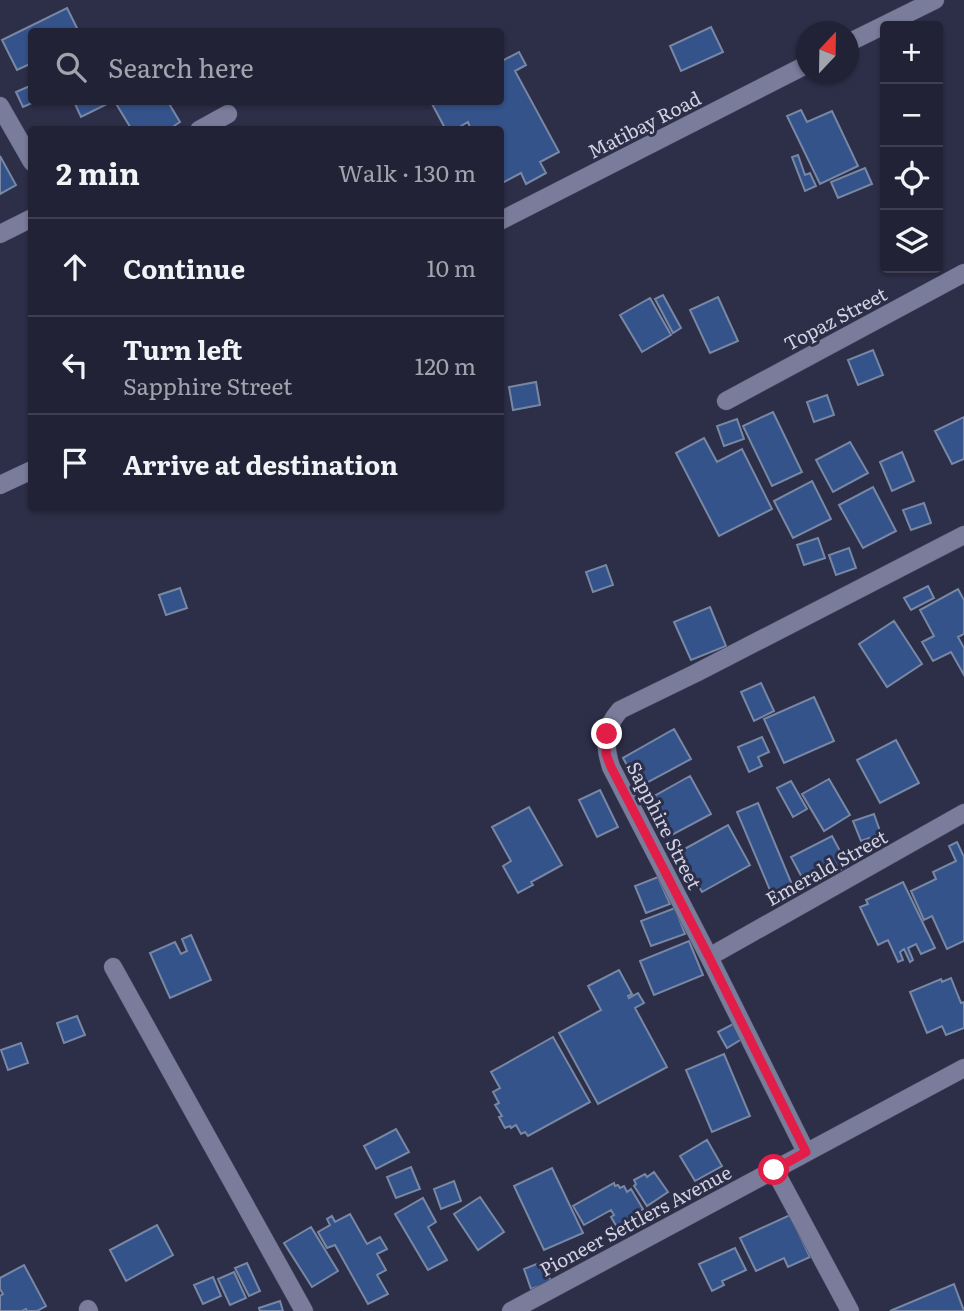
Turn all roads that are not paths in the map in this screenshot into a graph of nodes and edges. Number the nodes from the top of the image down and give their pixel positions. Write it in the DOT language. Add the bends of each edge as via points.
graph roads {
  1 [pos="935,0"];
  2 [pos="859,38"];
  3 [pos="796,71"];
  4 [pos="0,106"];
  5 [pos="228,114"];
  6 [pos="206,126"];
  7 [pos="28,155"];
  8 [pos="504,219"];
  9 [pos="28,220"];
  10 [pos="0,234"];
  11 [pos="964,273"];
  12 [pos="726,401"];
  13 [pos="28,472"];
  14 [pos="0,485"];
  15 [pos="964,535"];
  16 [pos="964,813"];
  17 [pos="709,957"];
  18 [pos="113,967"];
  19 [pos="964,1068"];
  20 [pos="806,1152"];
  21 [pos="774,1170"];
  22 [pos="304,1311"];
  23 [pos="510,1311"];
  24 [pos="850,1311"];
  1 -- 2 [label="street"];
  3 -- 8 [label="street, Matibay Road"];
  4 -- 7 [label="street"];
  5 -- 6 [label="street"];
  9 -- 10 [label="street"];
  11 -- 12 [label="street, Topaz Street"];
  13 -- 14 [label="street"];
  15 -- 17 [label="street, Sapphire Street" via="637,701 612,720 606,754 611,767"];
  16 -- 17 [label="street, Emerald Street"];
  17 -- 20 [label="street, Sapphire Street"];
  18 -- 22 [label="street"];
  19 -- 20 [label="street, Pioneer Settlers Avenue"];
  20 -- 21 [label="street, Pioneer Settlers Avenue"];
  21 -- 23 [label="street, Pioneer Settlers Avenue"];
  21 -- 24 [label="street"];
}
